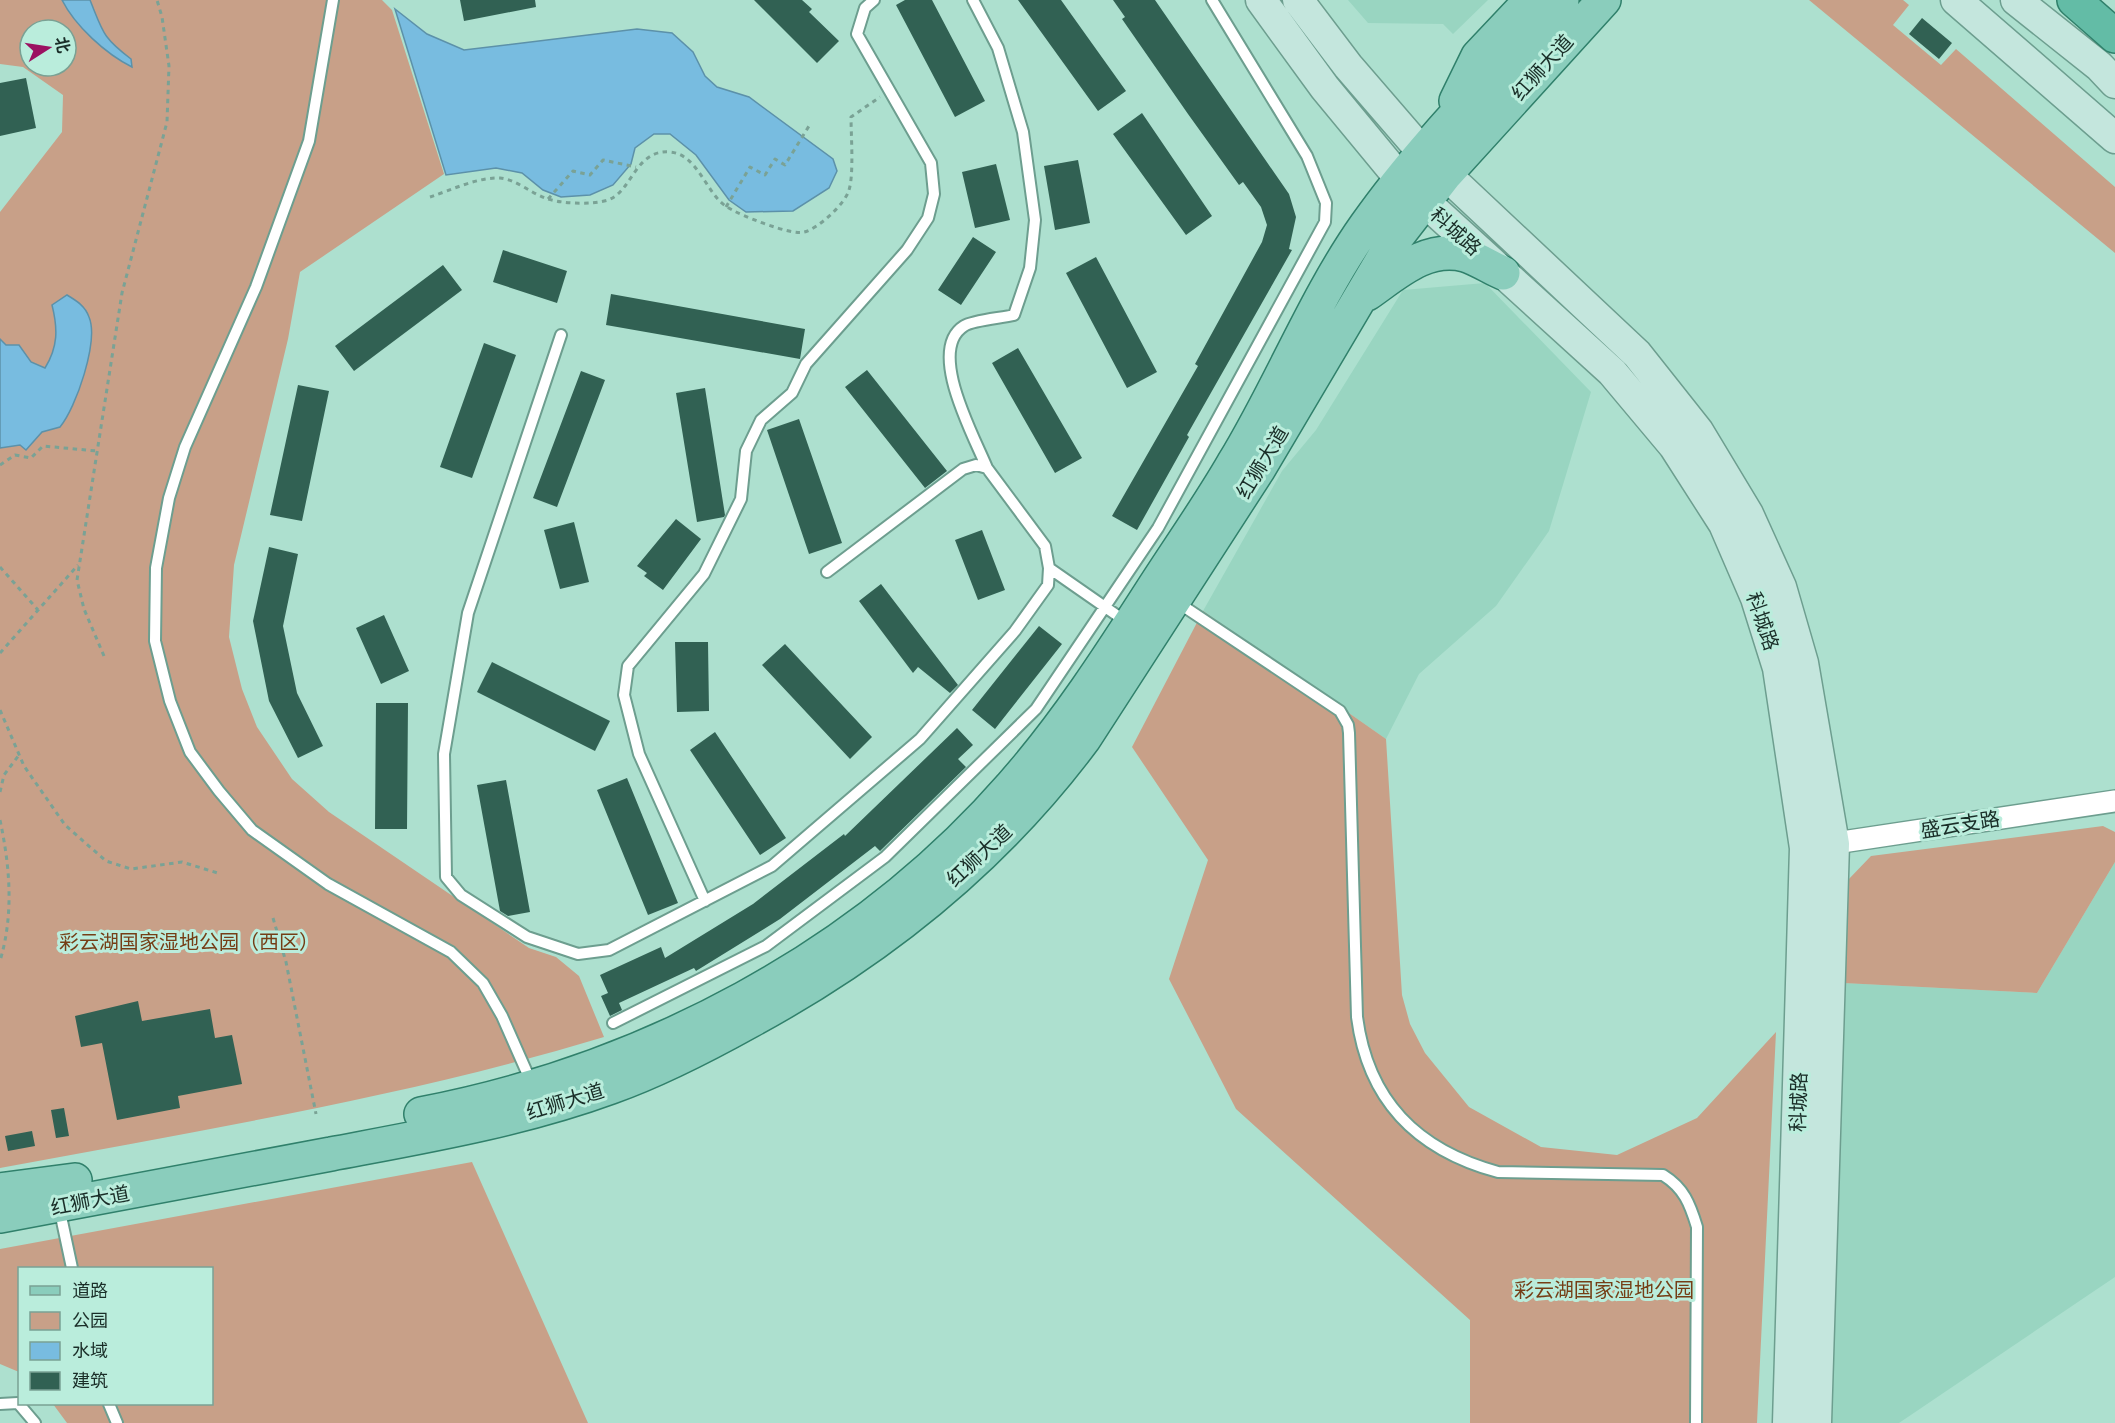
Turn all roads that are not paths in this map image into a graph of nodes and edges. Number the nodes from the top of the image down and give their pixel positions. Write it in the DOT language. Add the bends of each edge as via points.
graph roads {
  1 [pos="333,0"];
  2 [pos="874,0"];
  3 [pos="973,0"];
  4 [pos="1212,0"];
  5 [pos="1261,0"];
  6 [pos="1298,0"];
  7 [pos="1531,0"];
  8 [pos="1562,0"];
  9 [pos="1604,0"];
  10 [pos="1624,0"];
  11 [pos="1956,0"];
  12 [pos="2016,0"];
  13 [pos="2074,0"];
  14 [pos="2115,36"];
  15 [pos="2115,83"];
  16 [pos="2115,138"];
  17 [pos="1444,154"];
  18 [pos="1412,190"];
  19 [pos="1503,273"];
  20 [pos="1354,304"];
  21 [pos="561,335"];
  22 [pos="987,468"];
  23 [pos="1049,568"];
  24 [pos="827,572"];
  25 [pos="1174,600"];
  26 [pos="1118,615"];
  27 [pos="2115,801"];
  28 [pos="1820,846"];
  29 [pos="705,901"];
  30 [pos="613,1023"];
  31 [pos="533,1088"];
  32 [pos="0,1192"];
  33 [pos="67,1193"];
  34 [pos="0,1216"];
  35 [pos="72,1267"];
  36 [pos="18,1403"];
  37 [pos="0,1404"];
  38 [pos="20,1405"];
  39 [pos="109,1405"];
  40 [pos="35,1423"];
  41 [pos="117,1423"];
  42 [pos="1696,1423"];
  43 [pos="1788,1423"];
  44 [pos="1816,1423"];
  1 -- 31 [label="lane" via="309,141 256,287 185,447 169,498 156,568 155,641 170,701 190,752 219,791 252,830 328,884 451,952 483,982"];
  2 -- 29 [label="lane" via="865,8 857,34 931,163 934,194 928,218 907,250 806,364 792,393 761,420 746,451 741,499 704,574 628,666 624,695 639,754"];
  3 -- 22 [label="lane" via="998,48 1023,132 1035,220 1030,268 1014,315 964,325 949,343 948,364"];
  4 -- 26 [label="lane" via="1307,156 1326,202 1326,222 1158,528"];
  5 -- 18 [label="main road, 科城路" via="1324,88"];
  6 -- 17 [label="main road, 科城路" via="1348,66"];
  7 -- 17 [label="main road" via="1478,56"];
  8 -- 17 [label="main road, 红狮大道"];
  9 -- 17 [label="main road, 红狮大道"];
  10 -- 17 [label="main road" via="1531,104"];
  11 -- 16 [label="main road"];
  12 -- 15 [label="main road" via="2100,66"];
  13 -- 14 [label="highway"];
  17 -- 18 [label="main road, 红狮大道"];
  17 -- 28 [label="main road, 科城路" via="1637,354 1698,431 1748,514 1781,587 1803,663"];
  18 -- 19 [label="main road, 科城路"];
  18 -- 20 [label="main road, 红狮大道" via="1393,242"];
  18 -- 26 [label="main road, 红狮大道" via="1366,225 1329,282 1235,462"];
  19 -- 20 [label="main road" via="1465,255 1426,256"];
  19 -- 28 [label="main road, 科城路" via="1612,372 1674,446 1724,524 1756,598 1778,668"];
  20 -- 25 [label="main road, 红狮大道" via="1258,470"];
  21 -- 29 [label="lane" via="468,613 444,754 446,878 461,895 527,937 578,954 609,950"];
  22 -- 23 [label="lane" via="1046,546"];
  22 -- 24 [label="lane" via="976,465 963,469"];
  23 -- 26 [label="lane"];
  23 -- 29 [label="lane" via="1048,585 1015,631 920,739 772,866"];
  25 -- 33 [label="main road, 红狮大道" via="1084,739 1029,808 886,938 750,1021 613,1087 539,1110 473,1126"];
  25 -- 42 [label="lane" via="1345,718 1349,733 1360,1043 1369,1070 1400,1118 1422,1138 1472,1165 1498,1172 1663,1175 1677,1184 1689,1201 1697,1227"];
  26 -- 30 [label="lane" via="1036,709 885,858 766,946"];
  26 -- 31 [label="main road, 红狮大道" via="1062,722 1011,787 942,856 867,918 798,966 720,1011 642,1048"];
  27 -- 28 [label="street, 盛云支路"];
  28 -- 43 [label="main road, 科城路"];
  28 -- 44 [label="main road, 科城路"];
  31 -- 33 [label="main road, 红狮大道"];
  32 -- 33 [label="main road, 红狮大道"];
  33 -- 34 [label="main road, 红狮大道"];
  33 -- 35 [label="lane"];
  36 -- 37 [label="lane"];
  38 -- 40 [label="lane"];
  39 -- 41 [label="lane"];
}
